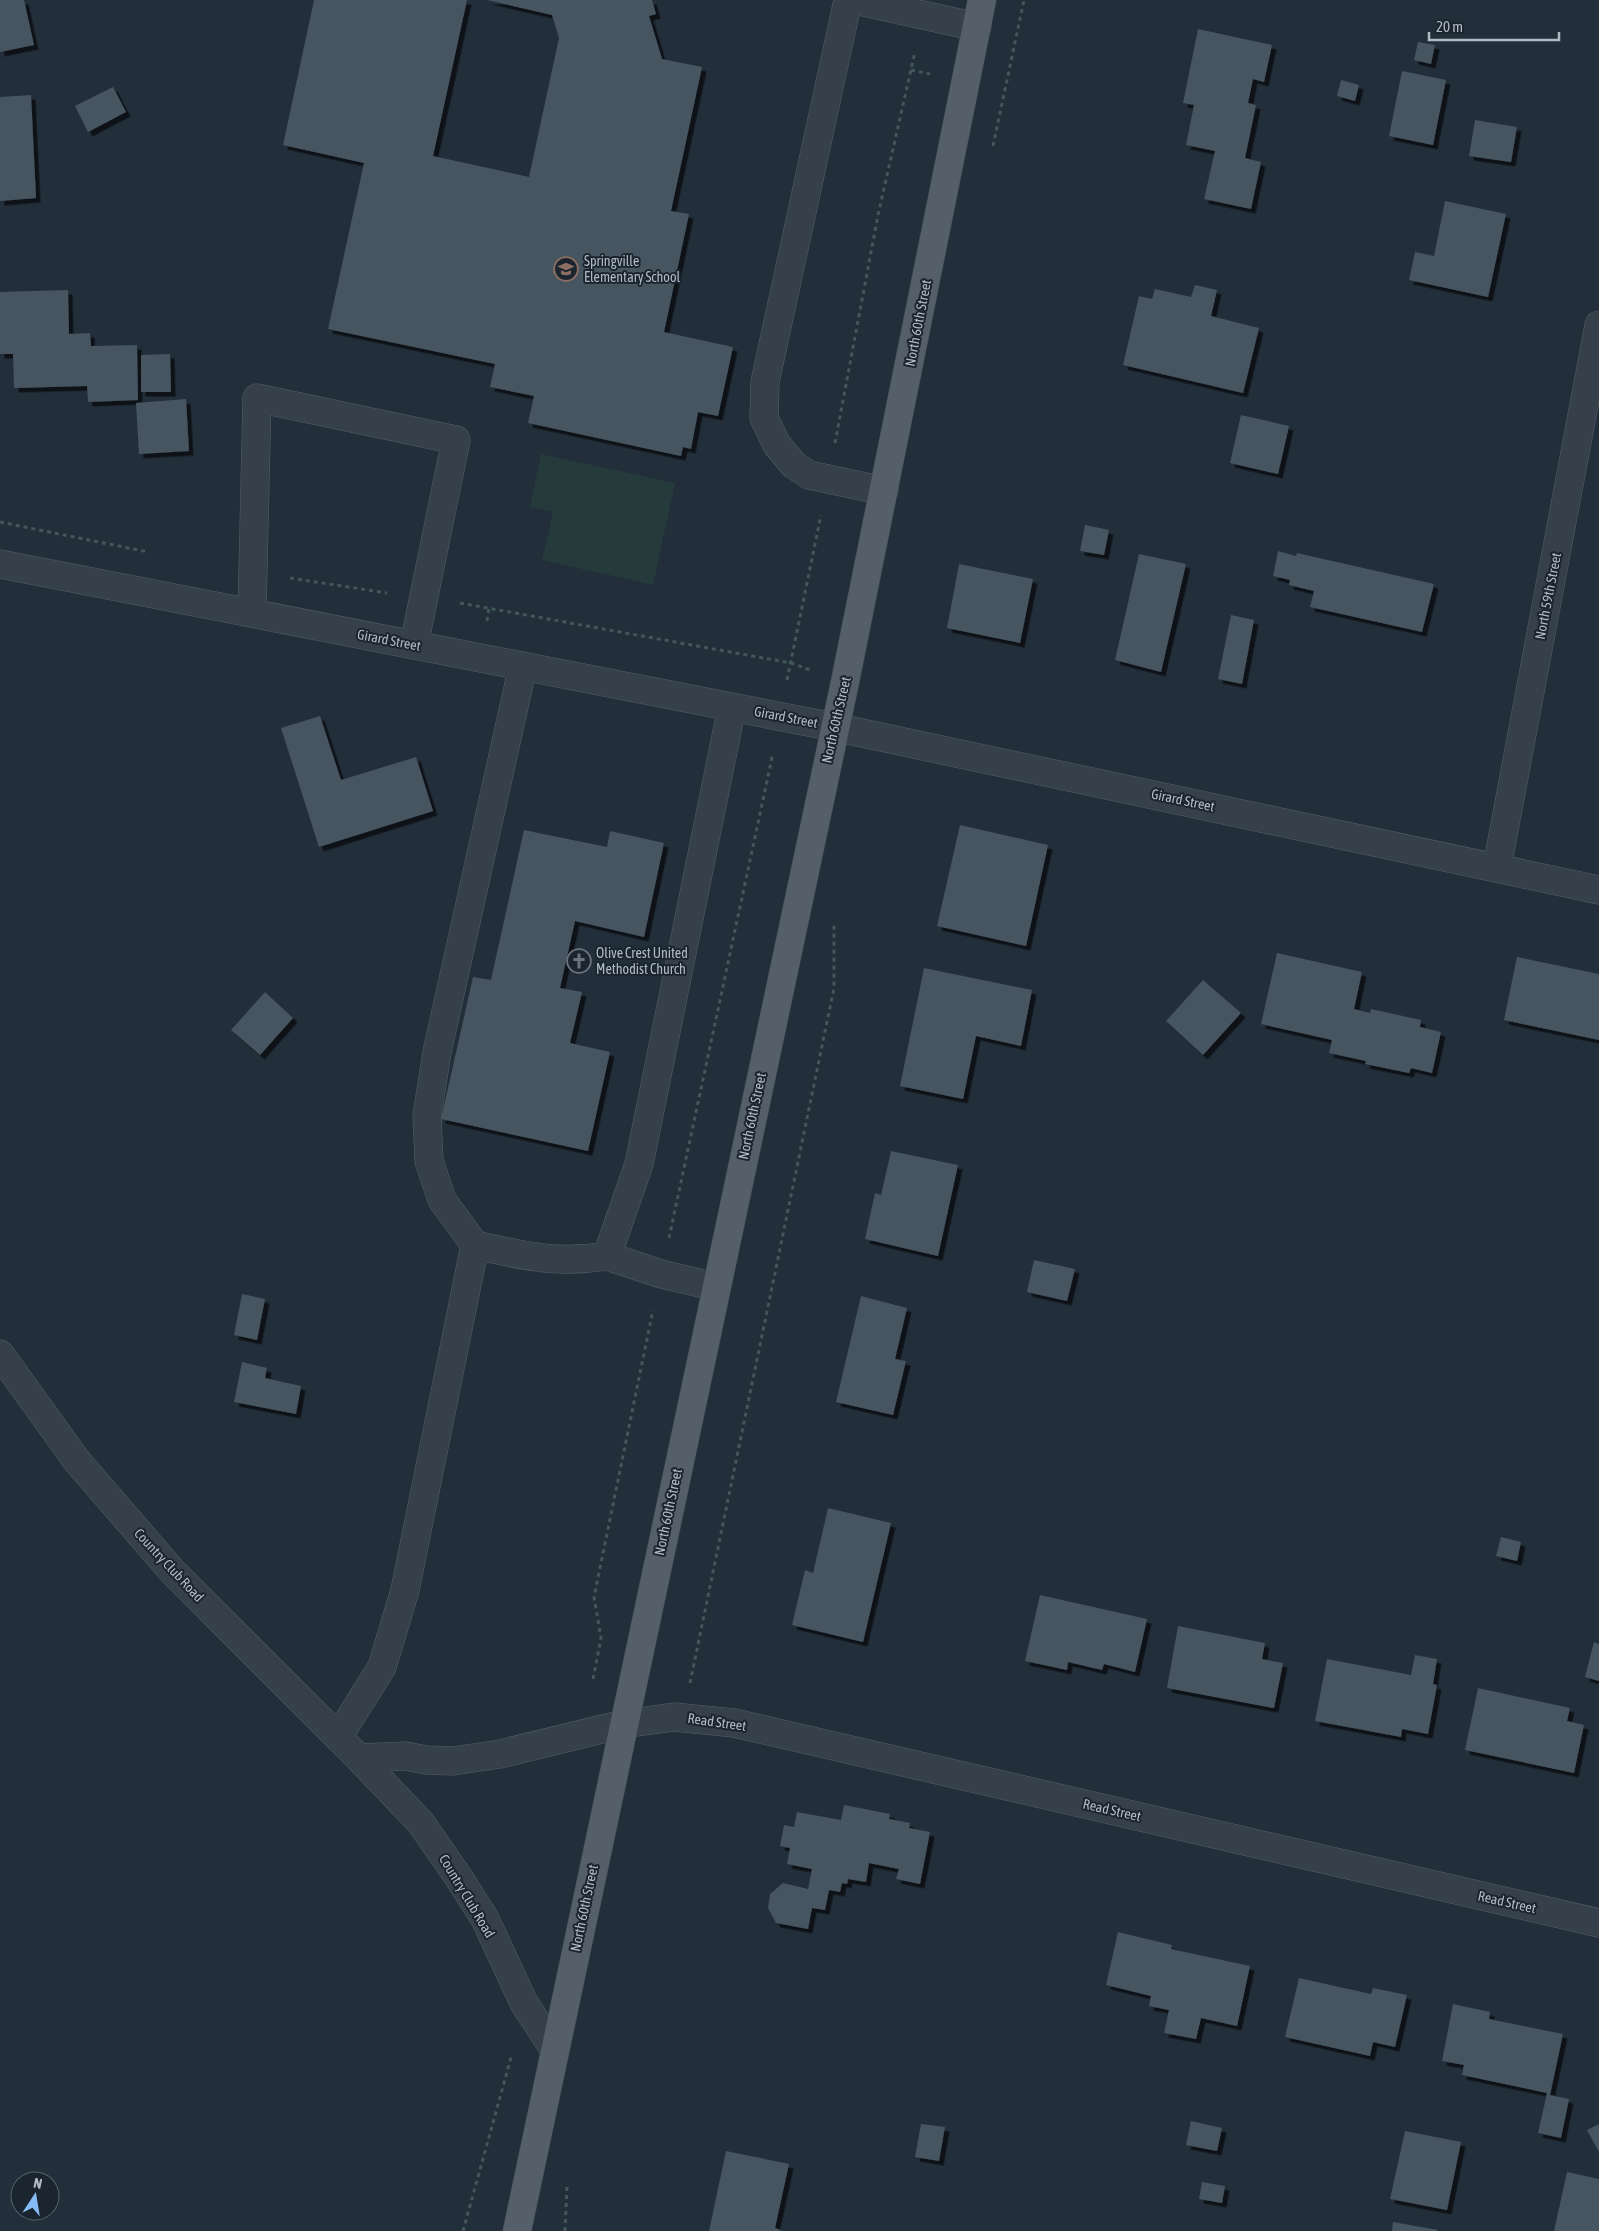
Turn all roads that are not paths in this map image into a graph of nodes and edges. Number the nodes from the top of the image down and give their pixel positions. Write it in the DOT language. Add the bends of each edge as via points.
graph roads {
  1 [pos="848,0"];
  2 [pos="855,0"];
  3 [pos="982,0"];
  4 [pos="977,27"];
  5 [pos="1599,325"];
  6 [pos="884,491"];
  7 [pos="0,564"];
  8 [pos="252,613"];
  9 [pos="414,645"];
  10 [pos="523,666"];
  11 [pos="732,706"];
  12 [pos="834,727"];
  13 [pos="1497,867"];
  14 [pos="1599,890"];
  15 [pos="475,1244"];
  16 [pos="607,1256"];
  17 [pos="716,1288"];
  18 [pos="0,1354"];
  19 [pos="623,1724"];
  20 [pos="338,1737"];
  21 [pos="359,1758"];
  22 [pos="1599,1922"];
  23 [pos="554,2049"];
  24 [pos="517,2231"];
  1 -- 6 [label="street" via="765,382 764,418 777,445 794,466 809,475"];
  2 -- 4 [label="street"];
  3 -- 4 [label="main road, North 60th Street"];
  4 -- 6 [label="main road, North 60th Street"];
  5 -- 13 [label="street, North 59th Street"];
  6 -- 12 [label="main road, North 60th Street"];
  7 -- 8 [label="street, Girard Street"];
  8 -- 9 [label="street, Girard Street"];
  8 -- 9 [label="street" via="257,398 456,440"];
  9 -- 10 [label="street, Girard Street"];
  10 -- 11 [label="street, Girard Street"];
  10 -- 15 [label="street" via="437,1052 426,1116 428,1161 442,1200"];
  11 -- 12 [label="street, Girard Street"];
  11 -- 16 [label="street" via="639,1164"];
  12 -- 13 [label="street, Girard Street"];
  12 -- 17 [label="main road, North 60th Street"];
  13 -- 14 [label="street, Girard Street"];
  15 -- 16 [label="street" via="534,1258 577,1261"];
  15 -- 20 [label="street" via="402,1598 382,1667"];
  16 -- 17 [label="street"];
  17 -- 19 [label="main road, North 60th Street"];
  18 -- 20 [label="street, Country Club Road" via="77,1462 173,1572"];
  19 -- 21 [label="street" via="500,1754 453,1761 406,1756"];
  19 -- 22 [label="street, Read Street" via="674,1716 734,1722"];
  19 -- 23 [label="main road, North 60th Street"];
  20 -- 21 [label="street, Country Club Road"];
  21 -- 23 [label="street, Country Club Road" via="421,1823 460,1878 485,1919 524,2003"];
  23 -- 24 [label="main road, North 60th Street"];
}
